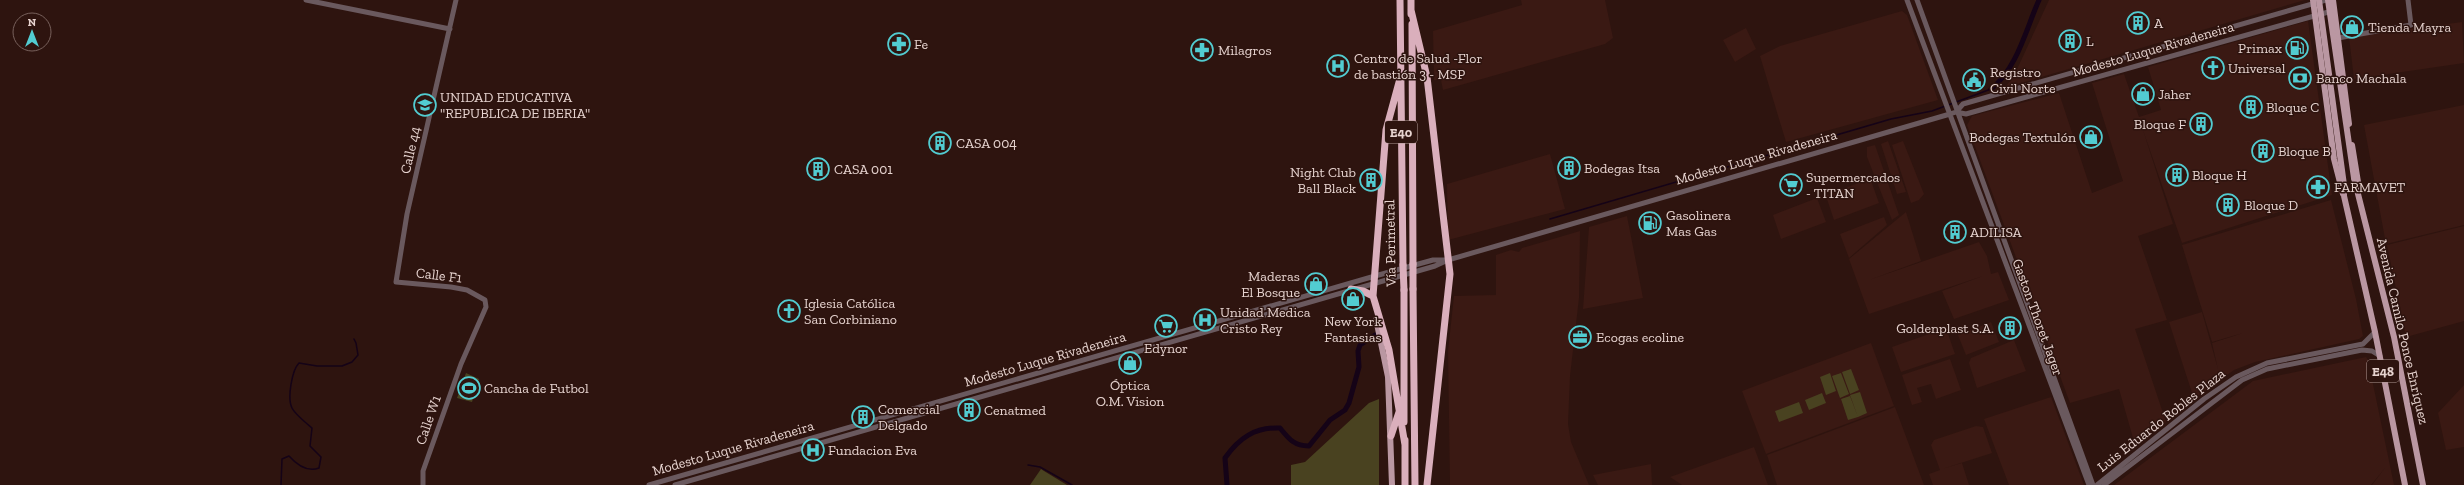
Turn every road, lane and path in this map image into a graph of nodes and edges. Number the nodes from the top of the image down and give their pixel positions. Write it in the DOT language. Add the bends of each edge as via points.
graph roads {
  1 [pos="306,0"];
  2 [pos="456,0"];
  3 [pos="1400,0"];
  4 [pos="1411,0"];
  5 [pos="1907,0"];
  6 [pos="1917,0"];
  7 [pos="2320,0"];
  8 [pos="2327,0"];
  9 [pos="2333,0"];
  10 [pos="2408,0"];
  11 [pos="2313,1"];
  12 [pos="1412,10"];
  13 [pos="2334,10"];
  14 [pos="2315,15"];
  15 [pos="450,29"];
  16 [pos="2338,38"];
  17 [pos="2320,53"];
  18 [pos="1401,75"];
  19 [pos="1956,112"];
  20 [pos="1950,114"];
  21 [pos="2358,187"];
  22 [pos="2344,196"];
  23 [pos="1448,260"];
  24 [pos="1375,279"];
  25 [pos="396,282"];
  26 [pos="1351,290"];
  27 [pos="478,295"];
  28 [pos="1373,296"];
  29 [pos="2375,332"];
  30 [pos="2380,356"];
  31 [pos="1404,396"];
  32 [pos="1399,411"];
  33 [pos="864,423"];
  34 [pos="860,432"];
  35 [pos="1390,436"];
  36 [pos="815,437"];
  37 [pos="1405,445"];
  38 [pos="807,447"];
  39 [pos="682,476"];
  40 [pos="2424,483"];
  41 [pos="423,485"];
  42 [pos="649,485"];
  43 [pos="671,485"];
  44 [pos="675,485"];
  45 [pos="1392,485"];
  46 [pos="1405,485"];
  47 [pos="1415,485"];
  48 [pos="1427,485"];
  49 [pos="2089,485"];
  50 [pos="2093,485"];
  51 [pos="2097,485"];
  52 [pos="2104,485"];
  53 [pos="2405,485"];
  1 -- 15 [label="street"];
  2 -- 15 [label="street, Calle 44"];
  3 -- 18 [label="highway, Vía Perimetral / E40"];
  4 -- 12 [label="highway, Vía Perimetral / E40"];
  5 -- 20 [label="street, Gaston Thoret Jager"];
  6 -- 19 [label="street, Gaston Thoret Jager"];
  7 -- 22 [label="main road, Avenida Camilo Ponce Enríquez / E48, bridge"];
  8 -- 11 [label="street, Modesto Luque Rivadeneira"];
  8 -- 21 [label="main road, Avenida Camilo Ponce Enríquez / E48, bridge" via="2354,178"];
  9 -- 13 [label="main road, Avenida Camilo Ponce Enríquez / E48"];
  10 -- 16 [label="street" via="2411,26"];
  11 -- 14 [label="main road, Avenida Camilo Ponce Enríquez / E48"];
  11 -- 19 [label="street, Modesto Luque Rivadeneira" via="1963,104"];
  12 -- 23 [label="highway" via="1427,77"];
  12 -- 47 [label="highway, Vía Perimetral / E40, bridge"];
  13 -- 14 [label="street, Modesto Luque Rivadeneira"];
  13 -- 16 [label="main road, Avenida Camilo Ponce Enríquez / E48"];
  14 -- 17 [label="main road, Avenida Camilo Ponce Enríquez / E48"];
  14 -- 19 [label="street, Modesto Luque Rivadeneira" via="1966,114"];
  15 -- 25 [label="street, Calle 44" via="407,214"];
  16 -- 17 [label="main road" via="2326,40"];
  16 -- 21 [label="main road, Avenida Camilo Ponce Enríquez / E48"];
  17 -- 22 [label="main road, Avenida Camilo Ponce Enríquez / E48" via="2334,159"];
  18 -- 24 [label="highway" via="1386,130"];
  18 -- 31 [label="highway, Vía Perimetral / E40, bridge"];
  19 -- 20 [label="street, Modesto Luque Rivadeneira"];
  19 -- 50 [label="street, Gaston Thoret Jager" via="2022,285"];
  20 -- 23 [label="street, Modesto Luque Rivadeneira"];
  20 -- 49 [label="street, Gaston Thoret Jager"];
  21 -- 40 [label="main road, Avenida Camilo Ponce Enríquez / E48" via="2394,337"];
  22 -- 29 [label="main road, Avenida Camilo Ponce Enríquez / E48"];
  23 -- 24 [label="street, Modesto Luque Rivadeneira" via="1435,266"];
  23 -- 48 [label="highway" via="1450,274"];
  24 -- 26 [label="street, Modesto Luque Rivadeneira"];
  24 -- 28 [label="highway"];
  24 -- 33 [label="street, Modesto Luque Rivadeneira"];
  25 -- 27 [label="street, Calle F1" via="451,287"];
  26 -- 28 [label="highway" via="1363,291"];
  26 -- 34 [label="street, Modesto Luque Rivadeneira"];
  27 -- 41 [label="street, Calle W1" via="485,300 485,314 461,364 423,471"];
  28 -- 32 [label="highway" via="1378,305 1389,350"];
  28 -- 35 [label="main road, Vía Perimetral" via="1373,307 1386,361"];
  29 -- 30 [label="main road, Avenida Camilo Ponce Enríquez / E48"];
  29 -- 51 [label="street, Luis Eduardo Robles Plaza" via="2363,344 2267,363 2236,377 2204,399"];
  30 -- 52 [label="street, Luis Eduardo Robles Plaza" via="2372,351 2362,350 2268,369 2242,380"];
  30 -- 53 [label="main road, Avenida Camilo Ponce Enríquez / E48"];
  31 -- 32 [label="highway"];
  31 -- 37 [label="highway, Vía Perimetral / E40"];
  32 -- 35 [label="highway"];
  32 -- 37 [label="highway"];
  33 -- 34 [label="street" via="859,428"];
  33 -- 36 [label="street, Modesto Luque Rivadeneira"];
  34 -- 38 [label="street, Modesto Luque Rivadeneira"];
  35 -- 45 [label="main road, Vía Perimetral"];
  36 -- 38 [label="street" via="816,441"];
  36 -- 39 [label="street, Modesto Luque Rivadeneira"];
  37 -- 46 [label="highway, Vía Perimetral / E40"];
  38 -- 44 [label="street, Modesto Luque Rivadeneira"];
  39 -- 42 [label="street, Modesto Luque Rivadeneira"];
  39 -- 43 [label="street"];
}
